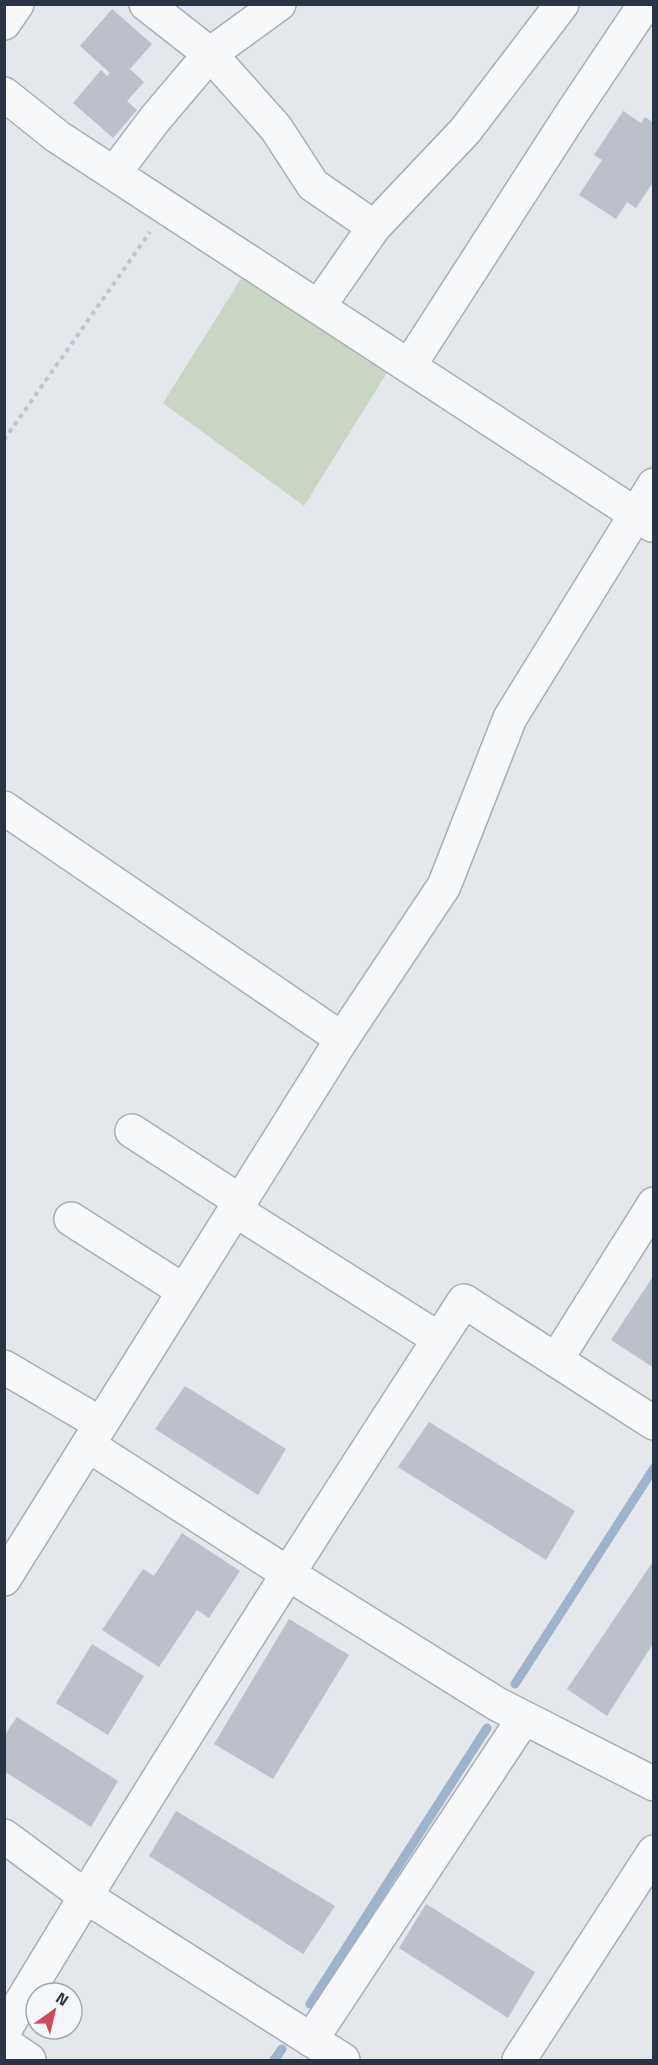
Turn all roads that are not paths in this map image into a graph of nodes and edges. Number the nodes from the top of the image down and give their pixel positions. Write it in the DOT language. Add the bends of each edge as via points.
graph roads {
  1 [pos="17,4"];
  2 [pos="146,4"];
  3 [pos="279,4"];
  4 [pos="562,4"];
  5 [pos="645,4"];
  6 [pos="4,23"];
  7 [pos="210,54"];
  8 [pos="4,94"];
  9 [pos="115,172"];
  10 [pos="374,228"];
  11 [pos="319,306"];
  12 [pos="409,366"];
  13 [pos="654,485"];
  14 [pos="644,520"];
  15 [pos="4,808"];
  16 [pos="342,1039"];
  17 [pos="132,1131"];
  18 [pos="654,1204"];
  19 [pos="238,1206"];
  20 [pos="71,1219"];
  21 [pos="184,1291"];
  22 [pos="439,1339"];
  23 [pos="556,1360"];
  24 [pos="4,1366"];
  25 [pos="654,1423"];
  26 [pos="95,1434"];
  27 [pos="6,1573"];
  28 [pos="287,1573"];
  29 [pos="524,1718"];
  30 [pos="654,1784"];
  31 [pos="4,1836"];
  32 [pos="654,1852"];
  33 [pos="85,1896"];
  34 [pos="4,2031"];
  35 [pos="311,2040"];
  36 [pos="4,2043"];
  37 [pos="29,2061"];
  38 [pos="343,2061"];
  39 [pos="519,2061"];
  1 -- 6 [label="street"];
  2 -- 7 [label="street"];
  3 -- 7 [label="street"];
  4 -- 10 [label="street" via="465,131"];
  5 -- 12 [label="street"];
  7 -- 9 [label="street"];
  7 -- 10 [label="street" via="276,128 313,185"];
  8 -- 9 [label="street" via="58,136"];
  9 -- 11 [label="street"];
  10 -- 11 [label="street"];
  11 -- 12 [label="street"];
  12 -- 14 [label="street"];
  13 -- 14 [label="street"];
  14 -- 16 [label="street" via="510,718 444,885"];
  15 -- 16 [label="street"];
  16 -- 19 [label="street"];
  17 -- 19 [label="street"];
  18 -- 23 [label="street"];
  19 -- 21 [label="street"];
  19 -- 22 [label="street"];
  20 -- 21 [label="street"];
  21 -- 26 [label="street"];
  22 -- 23 [label="street" via="464,1301"];
  22 -- 28 [label="street"];
  23 -- 25 [label="street"];
  24 -- 26 [label="street"];
  26 -- 27 [label="street"];
  26 -- 28 [label="street"];
  28 -- 29 [label="street"];
  28 -- 33 [label="street"];
  29 -- 30 [label="street"];
  29 -- 35 [label="street"];
  31 -- 33 [label="street"];
  32 -- 39 [label="street"];
  33 -- 34 [label="street"];
  33 -- 35 [label="street"];
  35 -- 38 [label="street"];
  36 -- 37 [label="street"];
}
